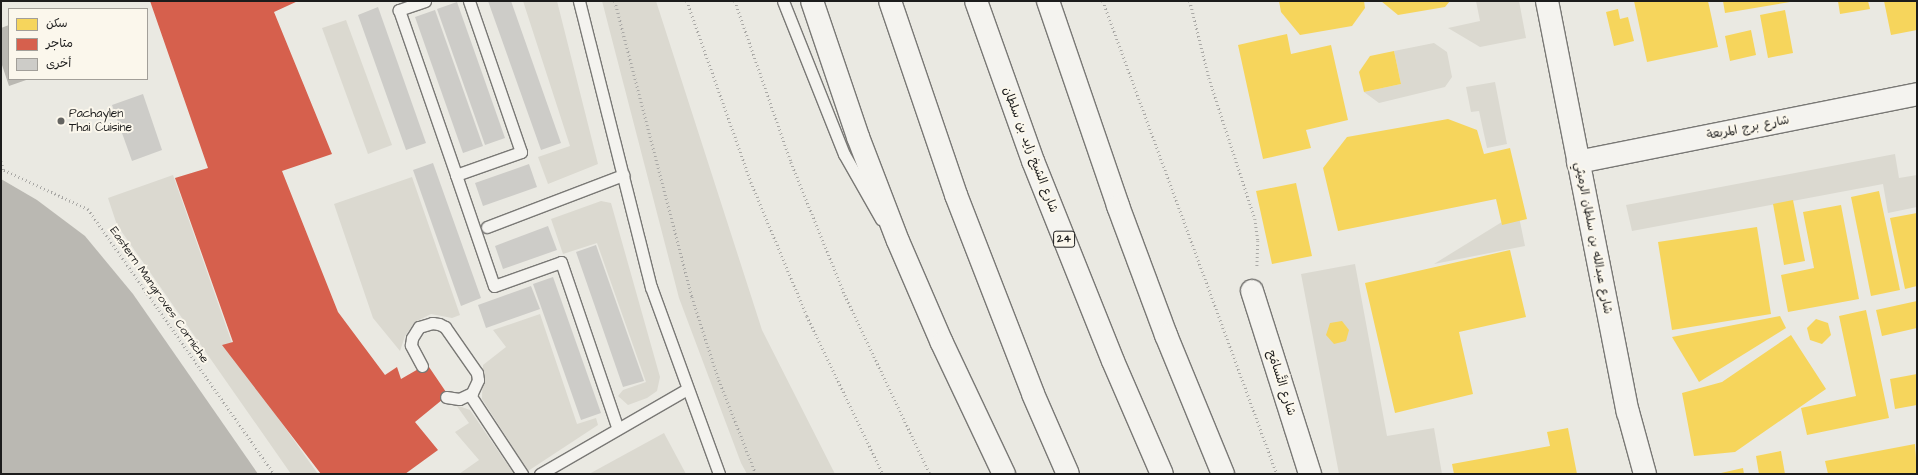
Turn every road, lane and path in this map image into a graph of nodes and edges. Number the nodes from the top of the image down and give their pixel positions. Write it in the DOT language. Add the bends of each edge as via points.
graph roads {
  1 [pos="426,1"];
  2 [pos="469,1"];
  3 [pos="579,1"];
  4 [pos="615,1"];
  5 [pos="687,1"];
  6 [pos="735,1"];
  7 [pos="783,1"];
  8 [pos="812,1"];
  9 [pos="890,1"];
  10 [pos="976,1"];
  11 [pos="1048,1"];
  12 [pos="1103,1"];
  13 [pos="1190,1"];
  14 [pos="1547,1"];
  15 [pos="1917,94"];
  16 [pos="1,161"];
  17 [pos="1578,162"];
  18 [pos="623,174"];
  19 [pos="456,175"];
  20 [pos="487,227"];
  21 [pos="898,241"];
  22 [pos="1252,291"];
  23 [pos="422,366"];
  24 [pos="687,389"];
  25 [pos="470,395"];
  26 [pos="446,397"];
  27 [pos="618,429"];
  28 [pos="274,474"];
  29 [pos="522,474"];
  30 [pos="540,474"];
  31 [pos="719,474"];
  32 [pos="756,474"];
  33 [pos="883,474"];
  34 [pos="930,474"];
  35 [pos="1004,474"];
  36 [pos="1068,474"];
  37 [pos="1162,474"];
  38 [pos="1223,474"];
  39 [pos="1277,474"];
  40 [pos="1310,474"];
  41 [pos="1645,474"];
  1 -- 19 [label="lane" via="398,10"];
  2 -- 19 [label="lane" via="521,152"];
  3 -- 18 [label="lane"];
  4 -- 32 [label="path" via="692,297 719,380"];
  5 -- 33 [label="path" via="751,182 807,316"];
  6 -- 34 [label="path" via="791,162 842,288"];
  7 -- 21 [label="lane" via="844,154 877,213"];
  8 -- 21 [label="main road" via="858,137"];
  9 -- 36 [label="main road" via="956,195 1033,394"];
  10 -- 37 [label="main road, شارع الشيخ زايد بن سلطان / 24" via="1033,161 1113,361"];
  11 -- 38 [label="main road" via="1118,206 1166,335"];
  12 -- 39 [label="path"];
  13 -- 22 [label="path" via="1209,78 1255,219 1258,258"];
  14 -- 17 [label="main road, شارع عبدالله بن سلطان الرميثي"];
  15 -- 17 [label="main road, شارع برج المربعة"];
  16 -- 28 [label="path, Eastern Mangroves Corniche" via="4,170 88,209"];
  17 -- 41 [label="main road, شارع عبدالله بن سلطان الرميثي" via="1628,412"];
  18 -- 20 [label="lane"];
  18 -- 24 [label="lane" via="651,287"];
  19 -- 27 [label="lane" via="494,286 561,262"];
  21 -- 35 [label="main road" via="942,343"];
  22 -- 40 [label="main road, شارع التَّسامُح"];
  23 -- 25 [label="lane" via="411,345 412,338 419,327 439,324 445,327 474,366 478,380"];
  24 -- 27 [label="lane"];
  24 -- 31 [label="lane"];
  25 -- 26 [label="lane" via="459,399"];
  25 -- 29 [label="lane"];
  27 -- 30 [label="lane"];
}
